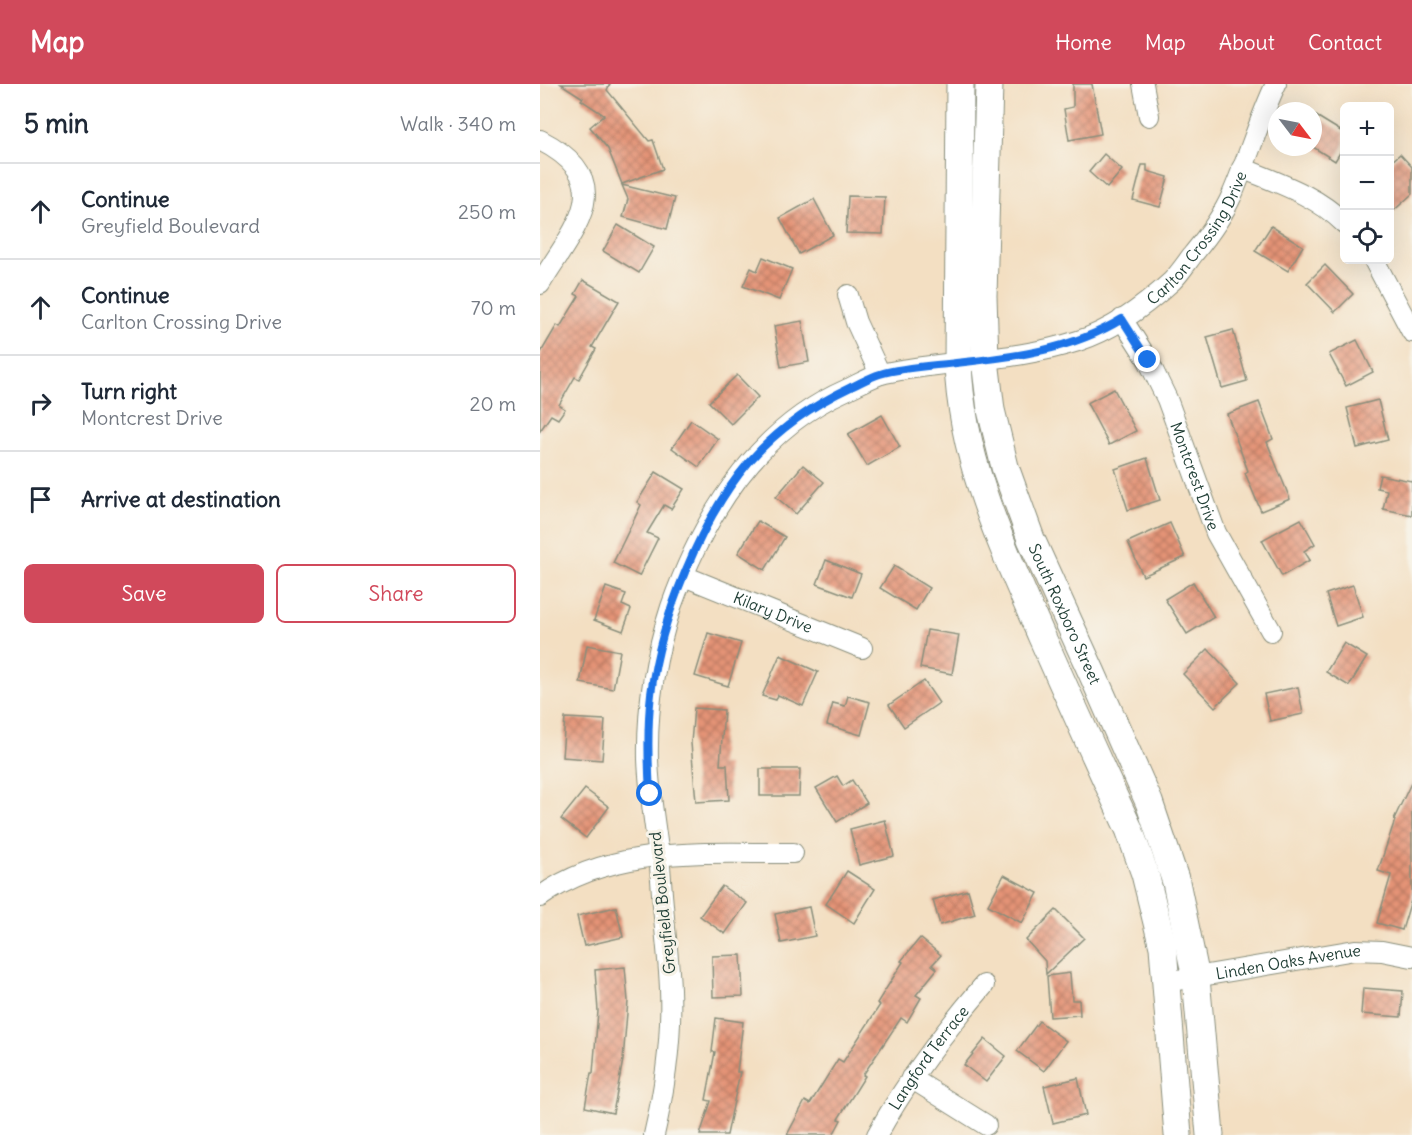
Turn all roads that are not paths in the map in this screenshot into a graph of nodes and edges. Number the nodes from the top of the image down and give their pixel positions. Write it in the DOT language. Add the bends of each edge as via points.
graph roads {
  1 [pos="960,84"];
  2 [pos="989,84"];
  3 [pos="1143,84"];
  4 [pos="1276,84"];
  5 [pos="1149,116"];
  6 [pos="540,140"];
  7 [pos="1242,168"];
  8 [pos="1340,220"];
  9 [pos="1376,264"];
  10 [pos="541,280"];
  11 [pos="848,295"];
  12 [pos="1122,319"];
  13 [pos="1412,332"];
  14 [pos="985,360"];
  15 [pos="958,363"];
  16 [pos="880,374"];
  17 [pos="684,576"];
  18 [pos="1271,631"];
  19 [pos="862,648"];
  20 [pos="793,853"];
  21 [pos="659,855"];
  22 [pos="540,897"];
  23 [pos="1412,957"];
  24 [pos="1196,978"];
  25 [pos="1166,982"];
  26 [pos="984,985"];
  27 [pos="911,1078"];
  28 [pos="986,1125"];
  29 [pos="654,1135"];
  30 [pos="878,1135"];
  31 [pos="1178,1135"];
  32 [pos="1210,1135"];
  1 -- 15 [label="street, South Roxboro Street"];
  2 -- 14 [label="street, South Roxboro Street"];
  3 -- 5 [label="street"];
  4 -- 7 [label="street, Carlton Crossing Drive"];
  6 -- 10 [label="street" via="573,161 584,186 584,210"];
  7 -- 8 [label="street" via="1299,191"];
  7 -- 12 [label="street, Carlton Crossing Drive" via="1231,198 1174,279"];
  9 -- 13 [label="street"];
  11 -- 16 [label="street"];
  12 -- 14 [label="street, Carlton Crossing Drive" via="1080,341"];
  12 -- 18 [label="street, Montcrest Drive" via="1167,399 1216,533"];
  14 -- 15 [label="street, Carlton Crossing Drive"];
  14 -- 24 [label="street, South Roxboro Street" via="991,410 1005,467 1031,539 1152,811 1176,882"];
  15 -- 16 [label="street, Greyfield Boulevard"];
  15 -- 25 [label="street, South Roxboro Street" via="968,438 981,487 1001,544 1129,829 1163,947"];
  16 -- 17 [label="street, Greyfield Boulevard" via="825,399 770,440 730,488"];
  17 -- 19 [label="street, Kilary Drive"];
  17 -- 21 [label="street, Greyfield Boulevard" via="671,608 651,693 648,759"];
  20 -- 21 [label="street"];
  21 -- 22 [label="street" via="588,871"];
  21 -- 29 [label="street, Greyfield Boulevard" via="670,1022"];
  23 -- 24 [label="street, Linden Oaks Avenue" via="1354,950"];
  24 -- 25 [label="street, Linden Oaks Avenue"];
  24 -- 32 [label="street, South Roxboro Street"];
  25 -- 31 [label="street, South Roxboro Street"];
  26 -- 27 [label="street, Langford Terrace"];
  27 -- 28 [label="street"];
  27 -- 30 [label="street, Langford Terrace"];
}
